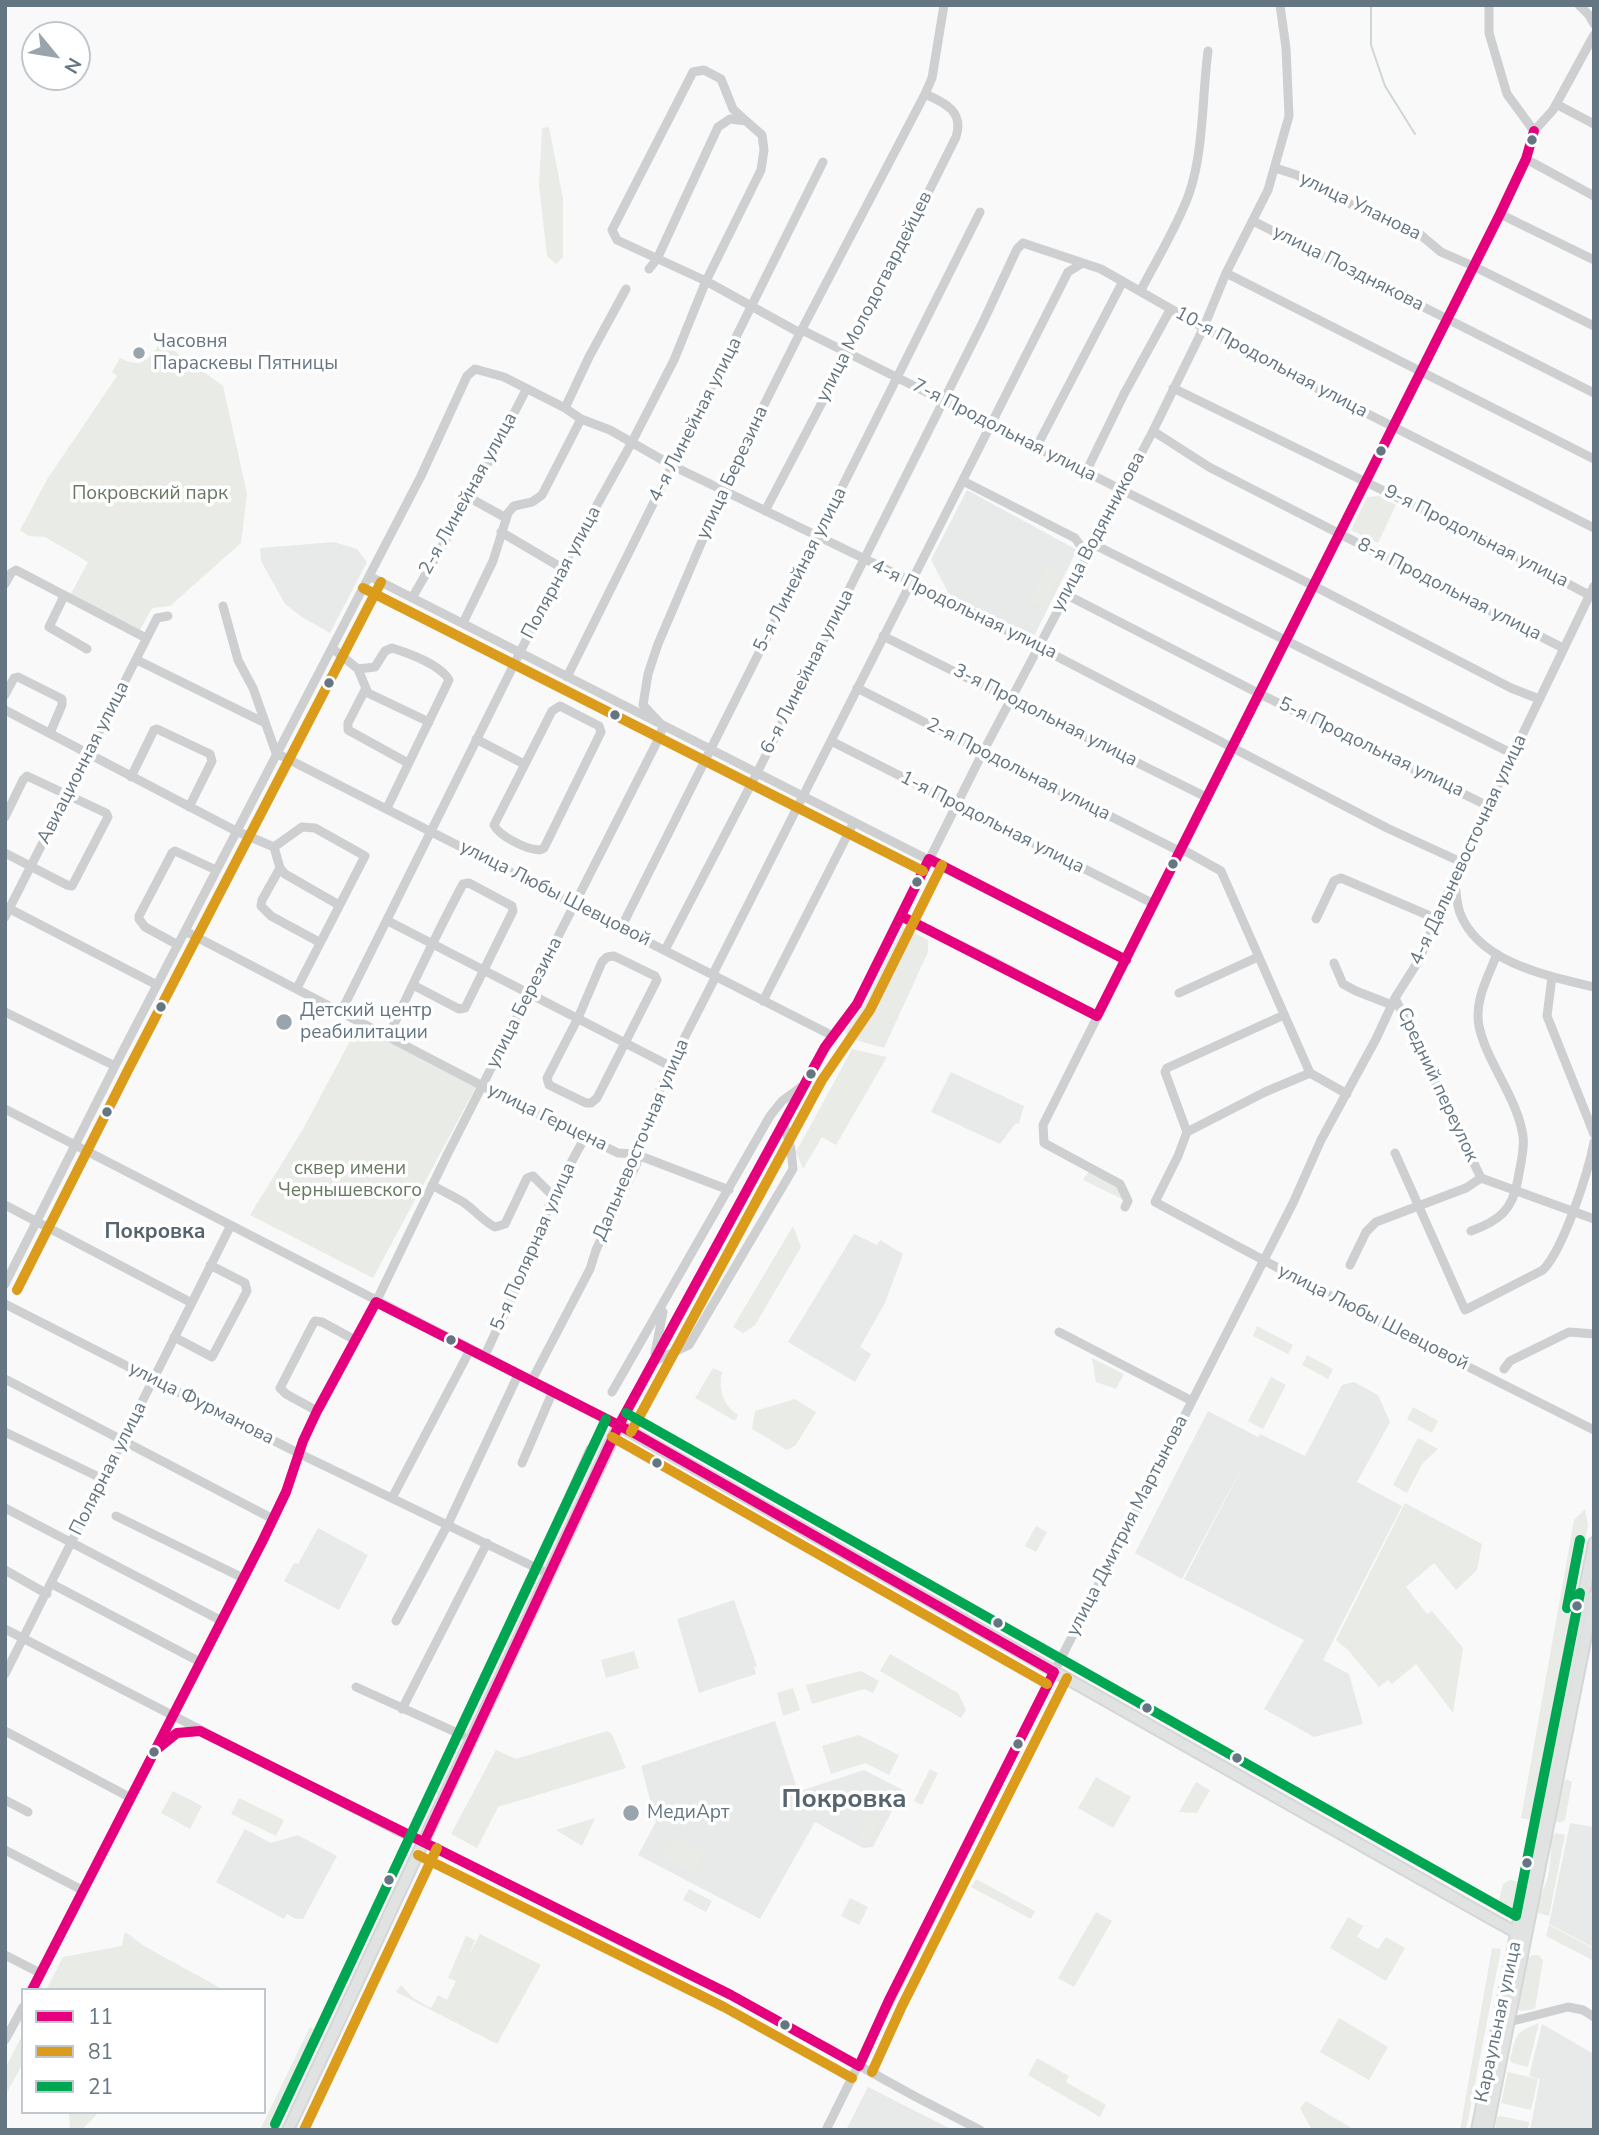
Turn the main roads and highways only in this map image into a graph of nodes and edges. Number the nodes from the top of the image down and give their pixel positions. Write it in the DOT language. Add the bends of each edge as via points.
graph roads {
  1 [pos="1594,1543"];
  2 [pos="1594,1596"];
  3 [pos="1521,1934"];
  4 [pos="288,2130"];
  5 [pos="1477,2130"];
  6 [pos="1487,2130"];
  1 -- 3 [label="main road, Караульная улица"];
  2 -- 3 [label="main road, Караульная улица"];
  3 -- 4 [label="main road" via="619,1425"];
  3 -- 5 [label="main road, Караульная улица"];
  3 -- 6 [label="main road, Караульная улица"];
}
